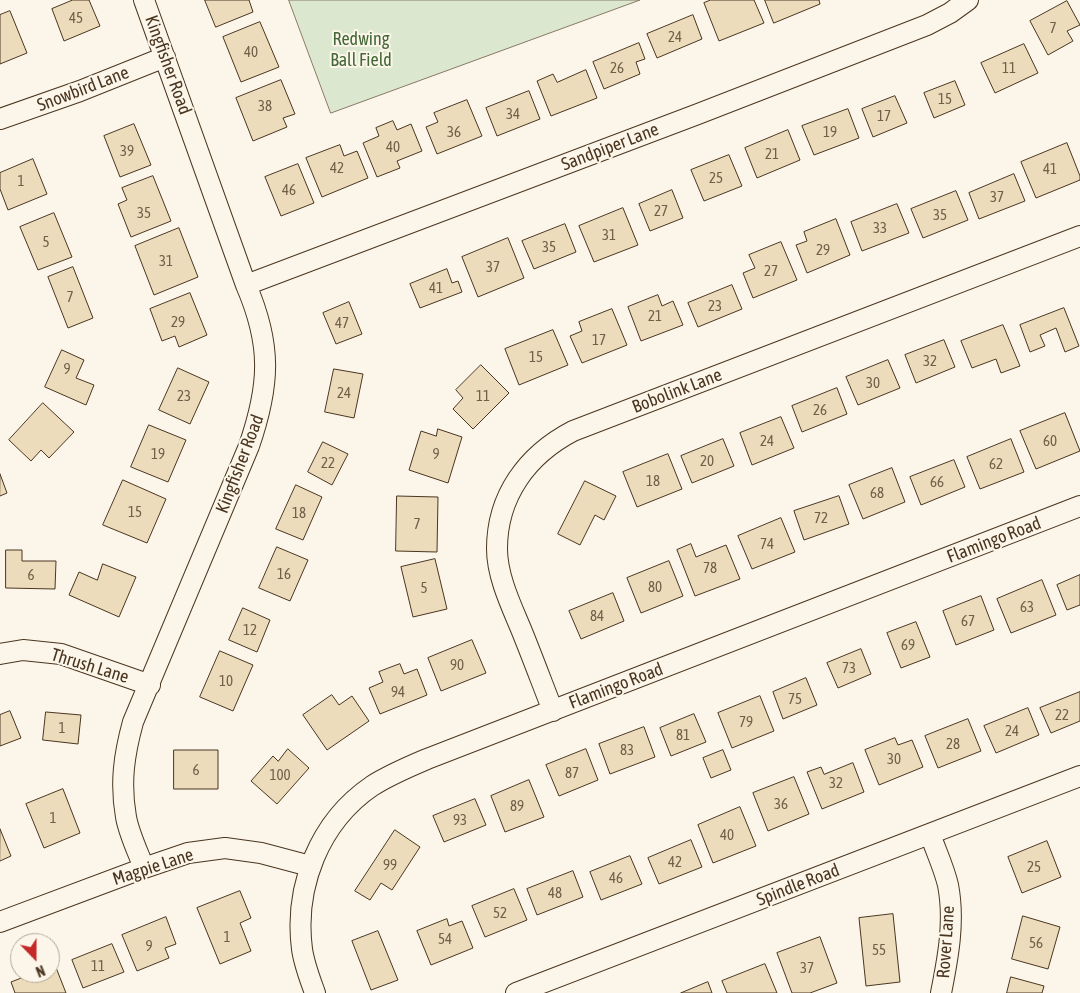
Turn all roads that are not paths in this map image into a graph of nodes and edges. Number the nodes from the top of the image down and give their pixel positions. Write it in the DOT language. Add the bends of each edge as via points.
graph roads {
  1 [pos="144,0"];
  2 [pos="968,0"];
  3 [pos="948,7"];
  4 [pos="165,57"];
  5 [pos="0,119"];
  6 [pos="1080,236"];
  7 [pos="246,285"];
  8 [pos="1080,506"];
  9 [pos="0,654"];
  10 [pos="150,685"];
  11 [pos="553,711"];
  12 [pos="1080,776"];
  13 [pos="930,834"];
  14 [pos="310,866"];
  15 [pos="144,868"];
  16 [pos="0,922"];
  17 [pos="316,993"];
  18 [pos="516,993"];
  19 [pos="941,993"];
  1 -- 4 [label="street, Kingfisher Road"];
  2 -- 3 [label="street, Sandpiper Lane"];
  3 -- 7 [label="street, Sandpiper Lane" via="927,25"];
  4 -- 5 [label="street, Snowbird Lane"];
  4 -- 7 [label="street, Kingfisher Road"];
  6 -- 11 [label="street, Bobolink Lane" via="573,431 555,440 532,460 516,480 506,500 499,521 497,551 504,588"];
  7 -- 10 [label="street, Kingfisher Road" via="264,338 266,380 260,415"];
  8 -- 11 [label="street, Flamingo Road"];
  9 -- 10 [label="street, Thrush Lane" via="23,650 61,654"];
  10 -- 15 [label="street, Kingfisher Road" via="133,722 123,776 126,818"];
  11 -- 14 [label="street, Flamingo Road" via="427,759 372,786 333,822"];
  12 -- 13 [label="street, Spindle Road"];
  13 -- 18 [label="street, Spindle Road"];
  13 -- 19 [label="street, Rover Lane" via="948,886 951,916 948,962"];
  14 -- 15 [label="street, Magpie Lane" via="261,853 225,848 188,853"];
  14 -- 17 [label="street, Flamingo Road" via="300,907 300,929 302,952"];
  15 -- 16 [label="street, Magpie Lane"];
}
